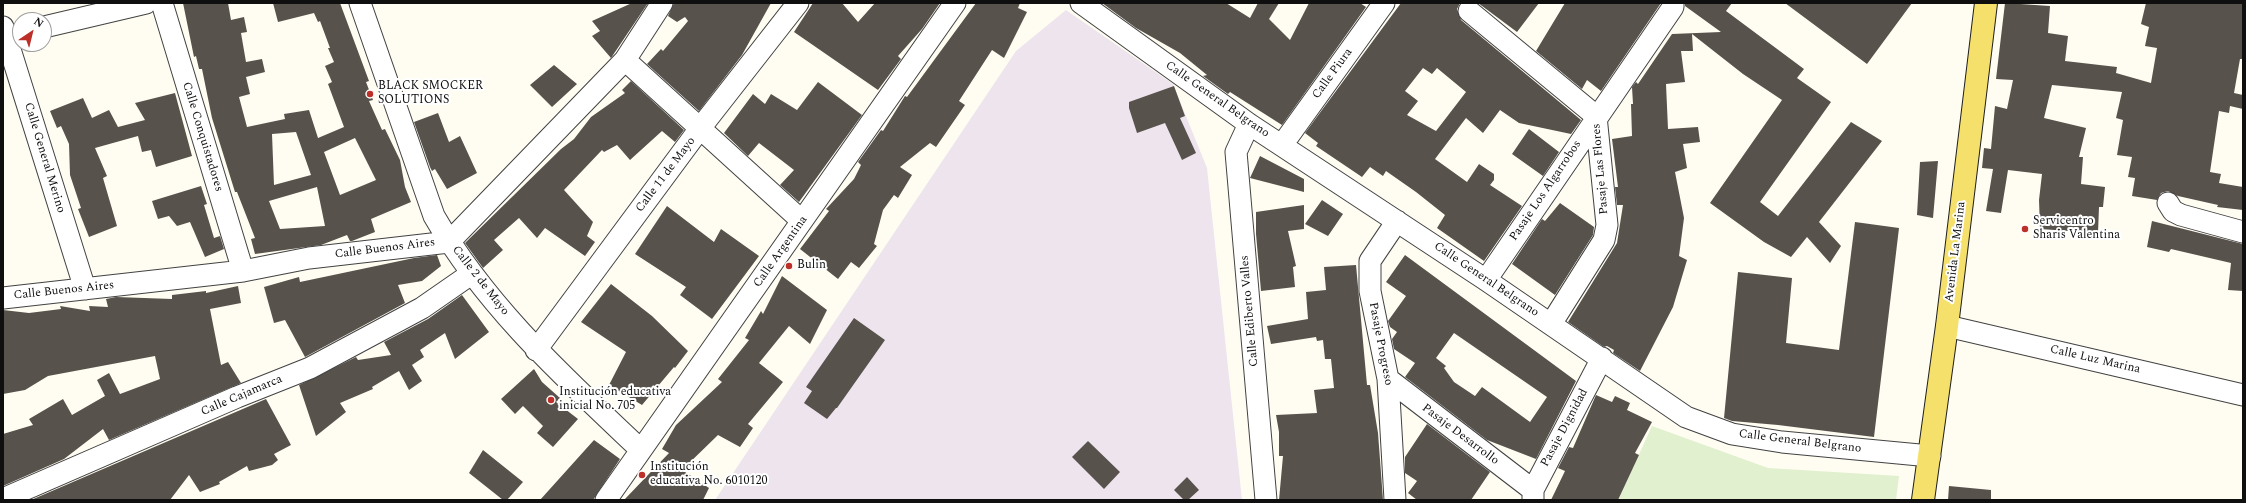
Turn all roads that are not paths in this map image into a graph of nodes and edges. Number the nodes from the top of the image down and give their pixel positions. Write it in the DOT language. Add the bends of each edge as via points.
graph roads {
  1 [pos="146,3"];
  2 [pos="162,3"];
  3 [pos="360,3"];
  4 [pos="662,3"];
  5 [pos="798,3"];
  6 [pos="955,3"];
  7 [pos="1081,3"];
  8 [pos="1384,3"];
  9 [pos="1672,3"];
  10 [pos="1986,3"];
  11 [pos="1469,11"];
  12 [pos="52,25"];
  13 [pos="8,33"];
  14 [pos="625,60"];
  15 [pos="1596,116"];
  16 [pos="1249,124"];
  17 [pos="701,127"];
  18 [pos="1282,145"];
  19 [pos="2168,203"];
  20 [pos="802,221"];
  21 [pos="1397,221"];
  22 [pos="2243,232"];
  23 [pos="449,242"];
  24 [pos="242,271"];
  25 [pos="471,274"];
  26 [pos="1486,280"];
  27 [pos="85,290"];
  28 [pos="3,298"];
  29 [pos="1551,324"];
  30 [pos="1947,326"];
  31 [pos="536,350"];
  32 [pos="1602,358"];
  33 [pos="1388,379"];
  34 [pos="2243,395"];
  35 [pos="641,450"];
  36 [pos="1930,456"];
  37 [pos="1533,495"];
  38 [pos="3,499"];
  39 [pos="606,500"];
  40 [pos="1266,500"];
  41 [pos="1395,500"];
  42 [pos="1923,500"];
  1 -- 12 [label="street"];
  2 -- 24 [label="street, Calle Conquistadores"];
  3 -- 23 [label="street, Calle 2 de Mayo" via="434,216"];
  4 -- 14 [label="street, Calle Buenos Aires"];
  5 -- 17 [label="street, Calle 11 de Mayo"];
  6 -- 20 [label="street, Calle Argentina"];
  7 -- 16 [label="street, Calle General Belgrano"];
  8 -- 18 [label="street, Calle Piura"];
  9 -- 15 [label="street, Pasaje Los Algarrobos" via="1673,7"];
  10 -- 30 [label="main road, Avenida La Marina"];
  11 -- 15 [label="street, Pasaje Las Flores"];
  13 -- 27 [label="street, Calle General Merino"];
  14 -- 17 [label="street"];
  14 -- 23 [label="street, Calle Buenos Aires"];
  15 -- 26 [label="street, Pasaje Los Algarrobos"];
  15 -- 29 [label="street, Pasaje Las Flores" via="1607,224 1604,240"];
  16 -- 18 [label="street, Calle General Belgrano"];
  16 -- 40 [label="street, Calle Ediberto Valles" via="1236,152"];
  17 -- 20 [label="street"];
  17 -- 31 [label="street, Calle 11 de Mayo"];
  18 -- 21 [label="street, Calle General Belgrano"];
  19 -- 22 [label="street" via="2173,211 2181,215"];
  20 -- 35 [label="street, Calle Argentina"];
  21 -- 26 [label="street, Calle General Belgrano"];
  21 -- 33 [label="street, Pasaje Progreso" via="1370,261 1370,291"];
  23 -- 24 [label="street, Calle Buenos Aires" via="309,258"];
  23 -- 25 [label="street, Calle 2 de Mayo"];
  24 -- 27 [label="street, Calle Buenos Aires"];
  25 -- 31 [label="street, Calle 2 de Mayo"];
  25 -- 38 [label="street, Calle Cajamarca" via="422,308 310,368"];
  26 -- 29 [label="street, Calle General Belgrano"];
  27 -- 28 [label="street, Calle Buenos Aires"];
  29 -- 32 [label="street, Calle General Belgrano"];
  30 -- 34 [label="street, Calle Luz Marina"];
  30 -- 36 [label="main road, Avenida La Marina"];
  31 -- 35 [label="street, Calle 2 de Mayo"];
  32 -- 36 [label="street, Calle General Belgrano" via="1686,417 1732,434 1782,442"];
  32 -- 37 [label="street, Pasaje Dignidad"];
  33 -- 37 [label="street, Pasaje Desarrollo"];
  33 -- 41 [label="street, Pasaje Progreso"];
  35 -- 39 [label="street, Calle Argentina"];
  36 -- 42 [label="main road, Avenida La Marina"];
}
